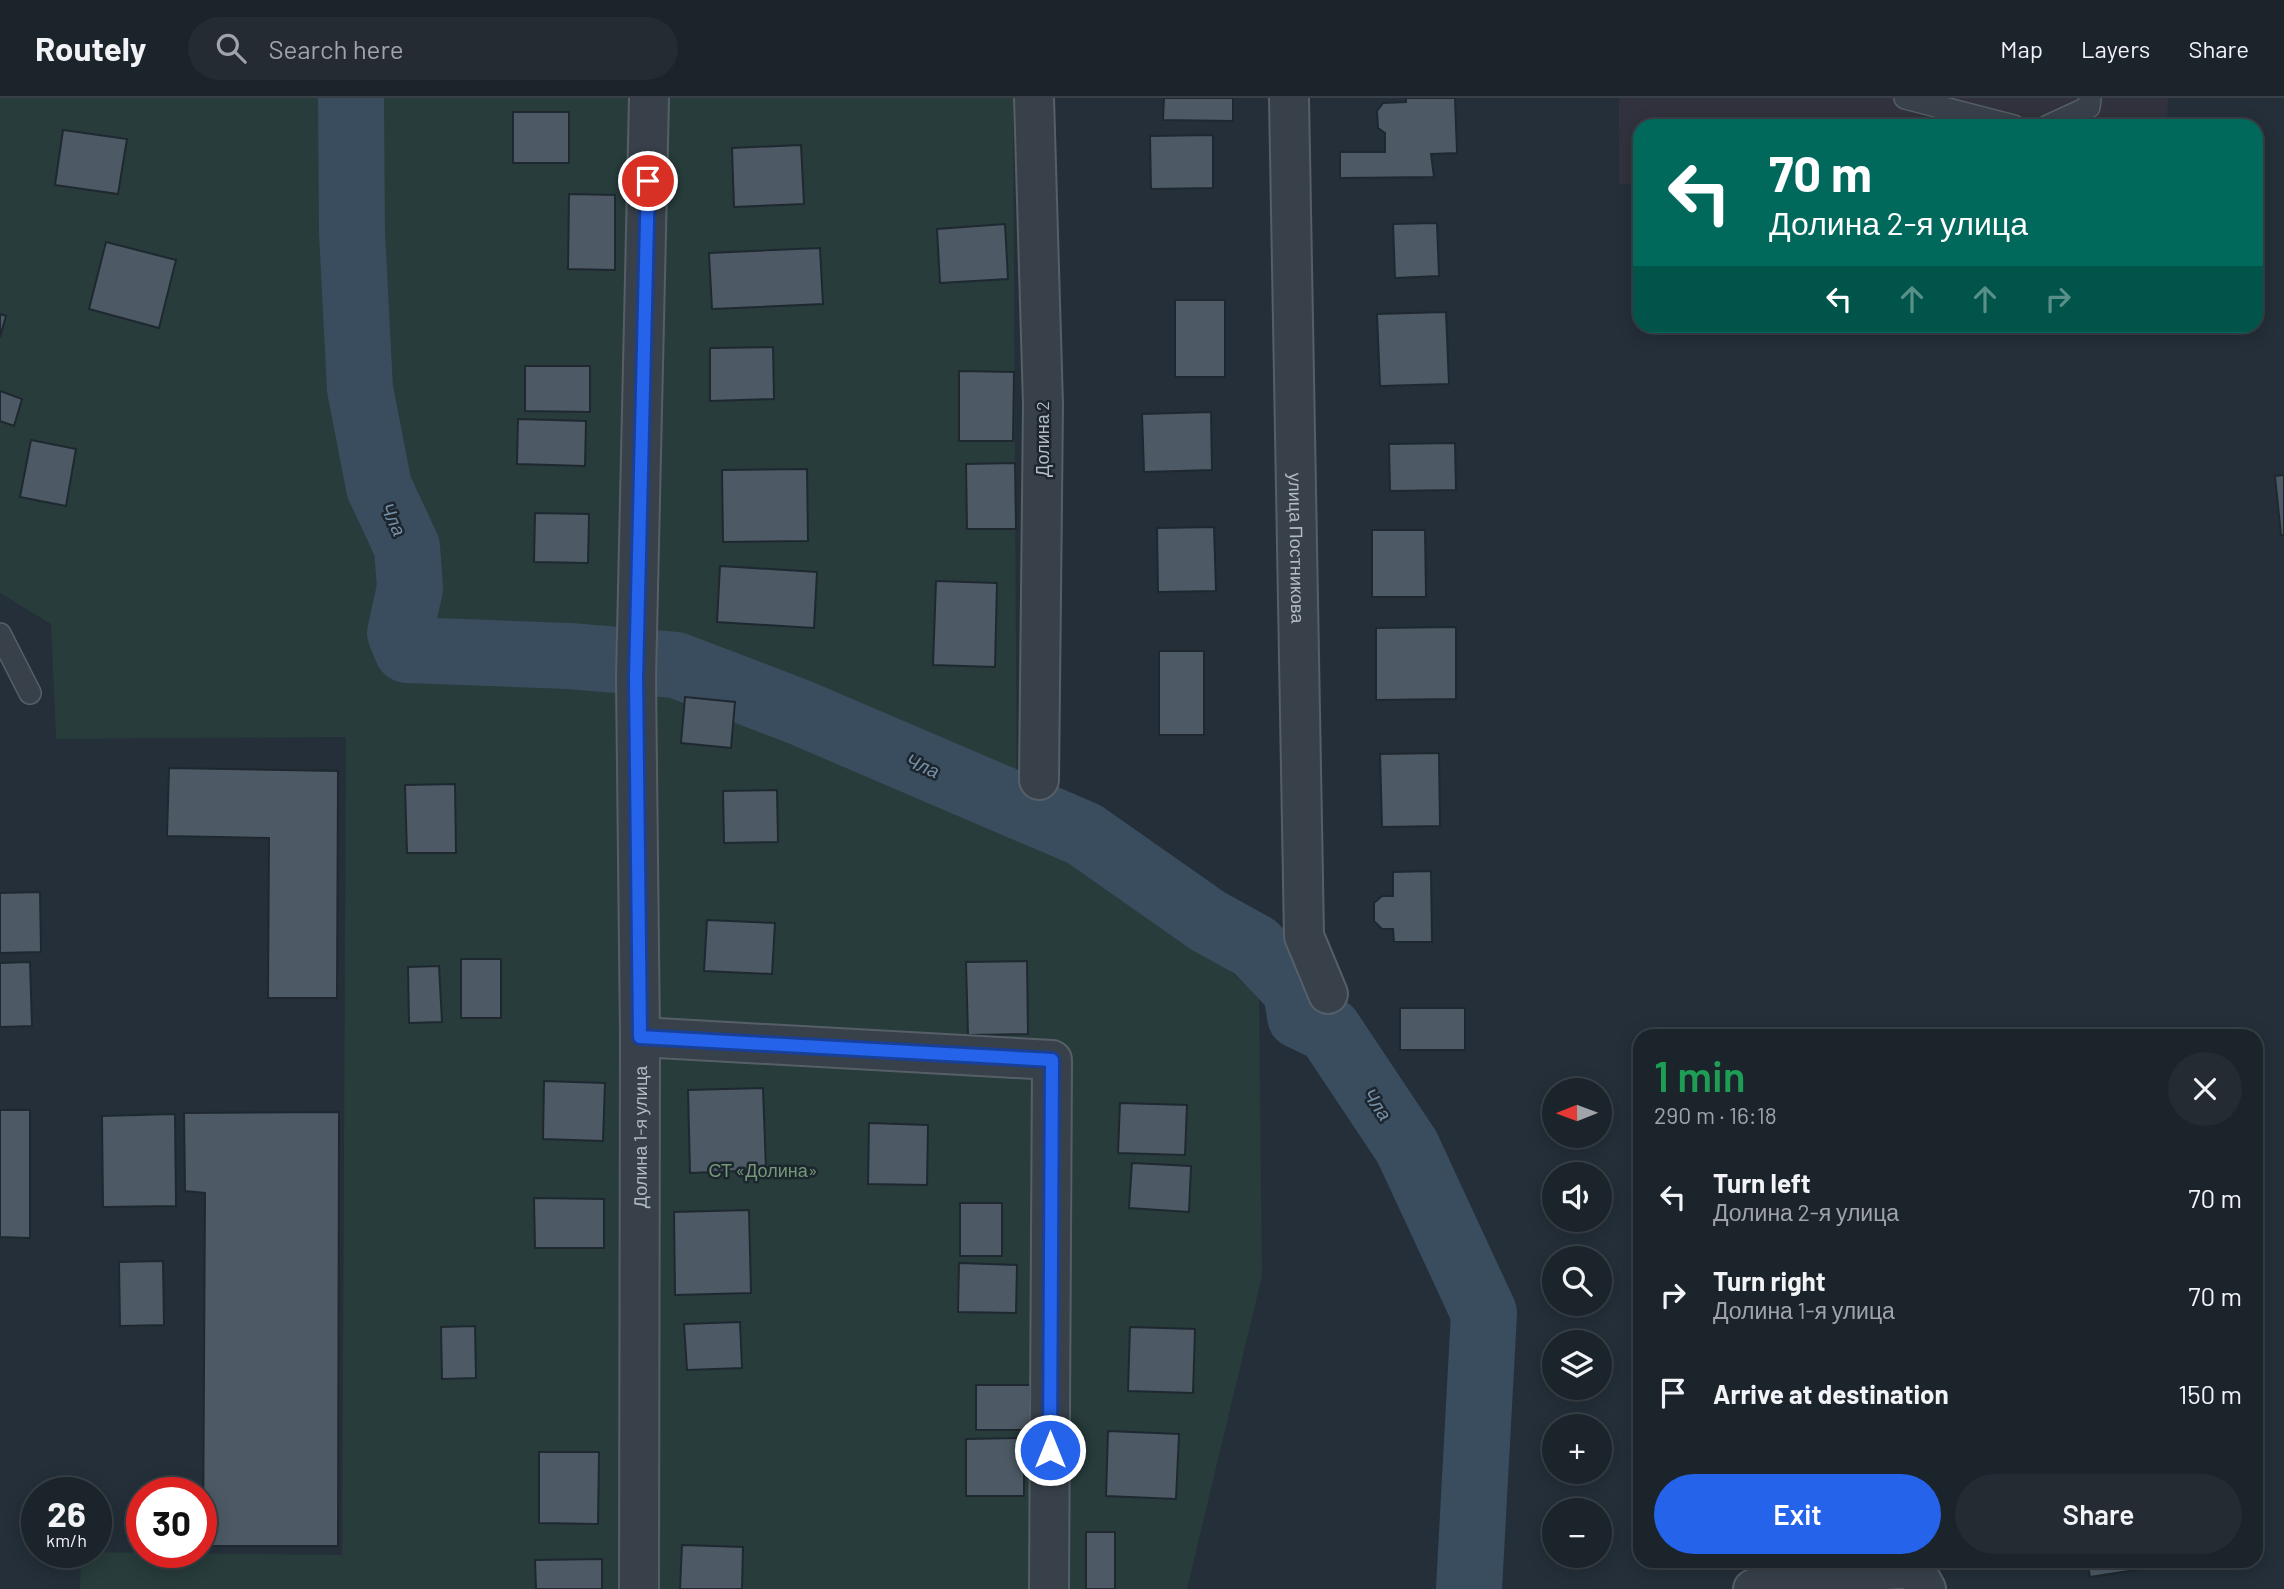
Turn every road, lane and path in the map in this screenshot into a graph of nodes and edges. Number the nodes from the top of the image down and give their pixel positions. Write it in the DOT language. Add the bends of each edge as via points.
graph roads {
  1 [pos="649,98"];
  2 [pos="1034,98"];
  3 [pos="1289,98"];
  4 [pos="1905,98"];
  5 [pos="2090,98"];
  6 [pos="1987,119"];
  7 [pos="2063,119"];
  8 [pos="0,634"];
  9 [pos="30,694"];
  10 [pos="1040,780"];
  11 [pos="1328,994"];
  12 [pos="640,1037"];
  13 [pos="639,1589"];
  14 [pos="1049,1589"];
  15 [pos="1753,1589"];
  16 [pos="1926,1589"];
  1 -- 12 [label="street, Долина 1-я улица" via="636,665"];
  2 -- 10 [label="street, Долина 2" via="1043,405"];
  3 -- 11 [label="street, улица Постникова" via="1304,936"];
  4 -- 6 [label="lane"];
  5 -- 7 [label="lane" via="2089,107"];
  8 -- 9 [label="lane"];
  12 -- 13 [label="street, Долина 1-я улица"];
  12 -- 14 [label="street" via="1052,1060"];
  15 -- 16 [label="street" via="1774,1578 1914,1568"];
}
